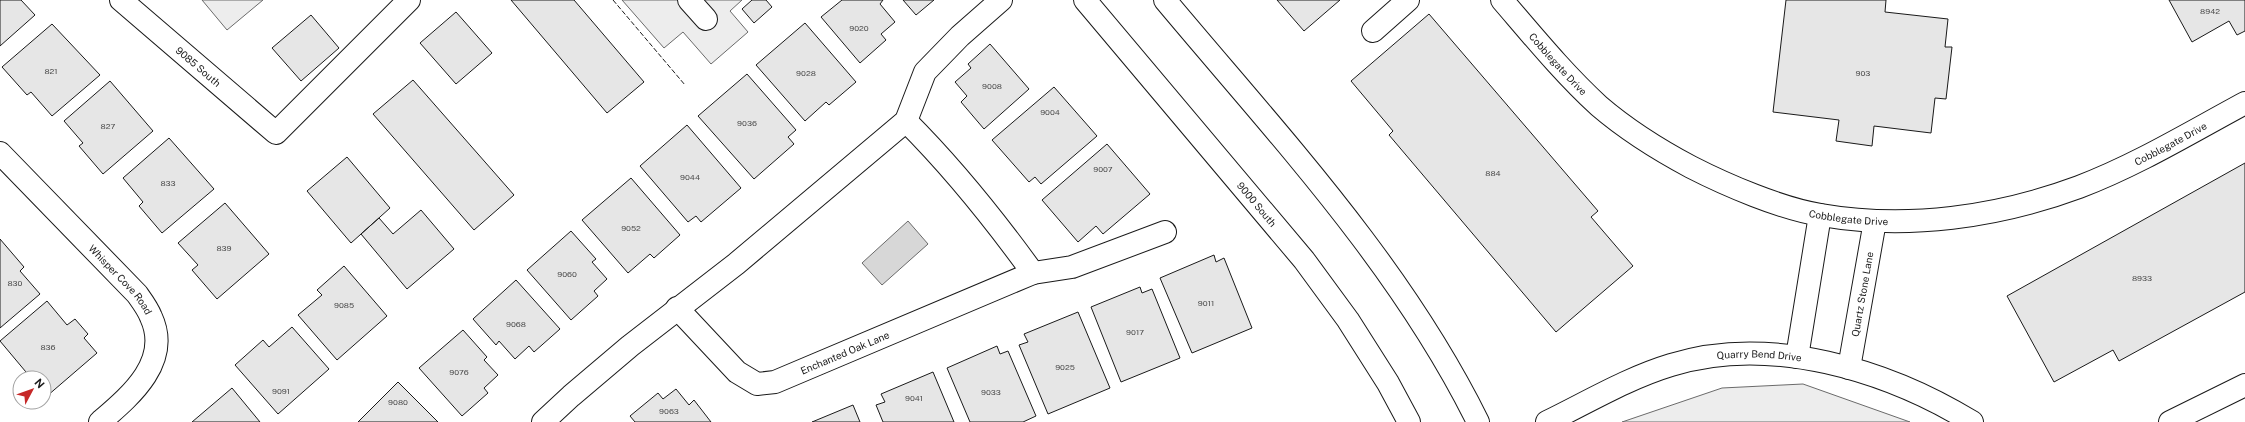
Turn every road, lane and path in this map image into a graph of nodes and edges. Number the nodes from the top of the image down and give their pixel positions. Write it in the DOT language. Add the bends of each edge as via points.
graph roads {
  1 [pos="121,0"];
  2 [pos="409,0"];
  3 [pos="689,0"];
  4 [pos="1001,0"];
  5 [pos="1085,0"];
  6 [pos="1165,0"];
  7 [pos="1408,0"];
  8 [pos="1502,0"];
  9 [pos="706,19"];
  10 [pos="1373,30"];
  11 [pos="2245,103"];
  12 [pos="906,121"];
  13 [pos="0,152"];
  14 [pos="1820,215"];
  15 [pos="1876,221"];
  16 [pos="1165,232"];
  17 [pos="1033,273"];
  18 [pos="677,308"];
  19 [pos="1797,357"];
  20 [pos="1849,368"];
  21 [pos="2245,385"];
  22 [pos="100,422"];
  23 [pos="543,422"];
  24 [pos="1409,422"];
  25 [pos="1478,422"];
  26 [pos="1547,422"];
  27 [pos="1972,422"];
  28 [pos="2170,422"];
  1 -- 2 [label="street, 9085 South" via="276,133"];
  3 -- 9 [label="street"];
  4 -- 12 [label="street" via="960,36 925,72"];
  5 -- 24 [label="street, 9000 South" via="1304,260 1348,320"];
  6 -- 25 [label="street" via="1348,219 1384,267 1445,361"];
  7 -- 10 [label="street"];
  8 -- 14 [label="street, Cobblegate Drive" via="1550,56 1600,106 1657,149 1720,182"];
  11 -- 15 [label="street, Cobblegate Drive" via="2131,164 2080,186 2025,204 1912,222"];
  12 -- 17 [label="street" via="990,214"];
  12 -- 18 [label="street" via="736,264"];
  13 -- 22 [label="street, Whisper Cove Road" via="137,294 152,319 156,343 150,369 134,393"];
  14 -- 15 [label="street, Cobblegate Drive"];
  14 -- 19 [label="street"];
  15 -- 20 [label="street, Quartz Stone Lane"];
  16 -- 17 [label="street, Enchanted Oak Lane" via="1072,267"];
  17 -- 18 [label="street, Enchanted Oak Lane" via="798,373 775,382 757,384 737,372"];
  18 -- 23 [label="street" via="570,396"];
  19 -- 20 [label="street, Quarry Bend Drive"];
  19 -- 26 [label="street, Quarry Bend Drive" via="1754,353 1671,364"];
  20 -- 27 [label="street, Quarry Bend Drive" via="1910,389"];
  21 -- 28 [label="street"];
}
